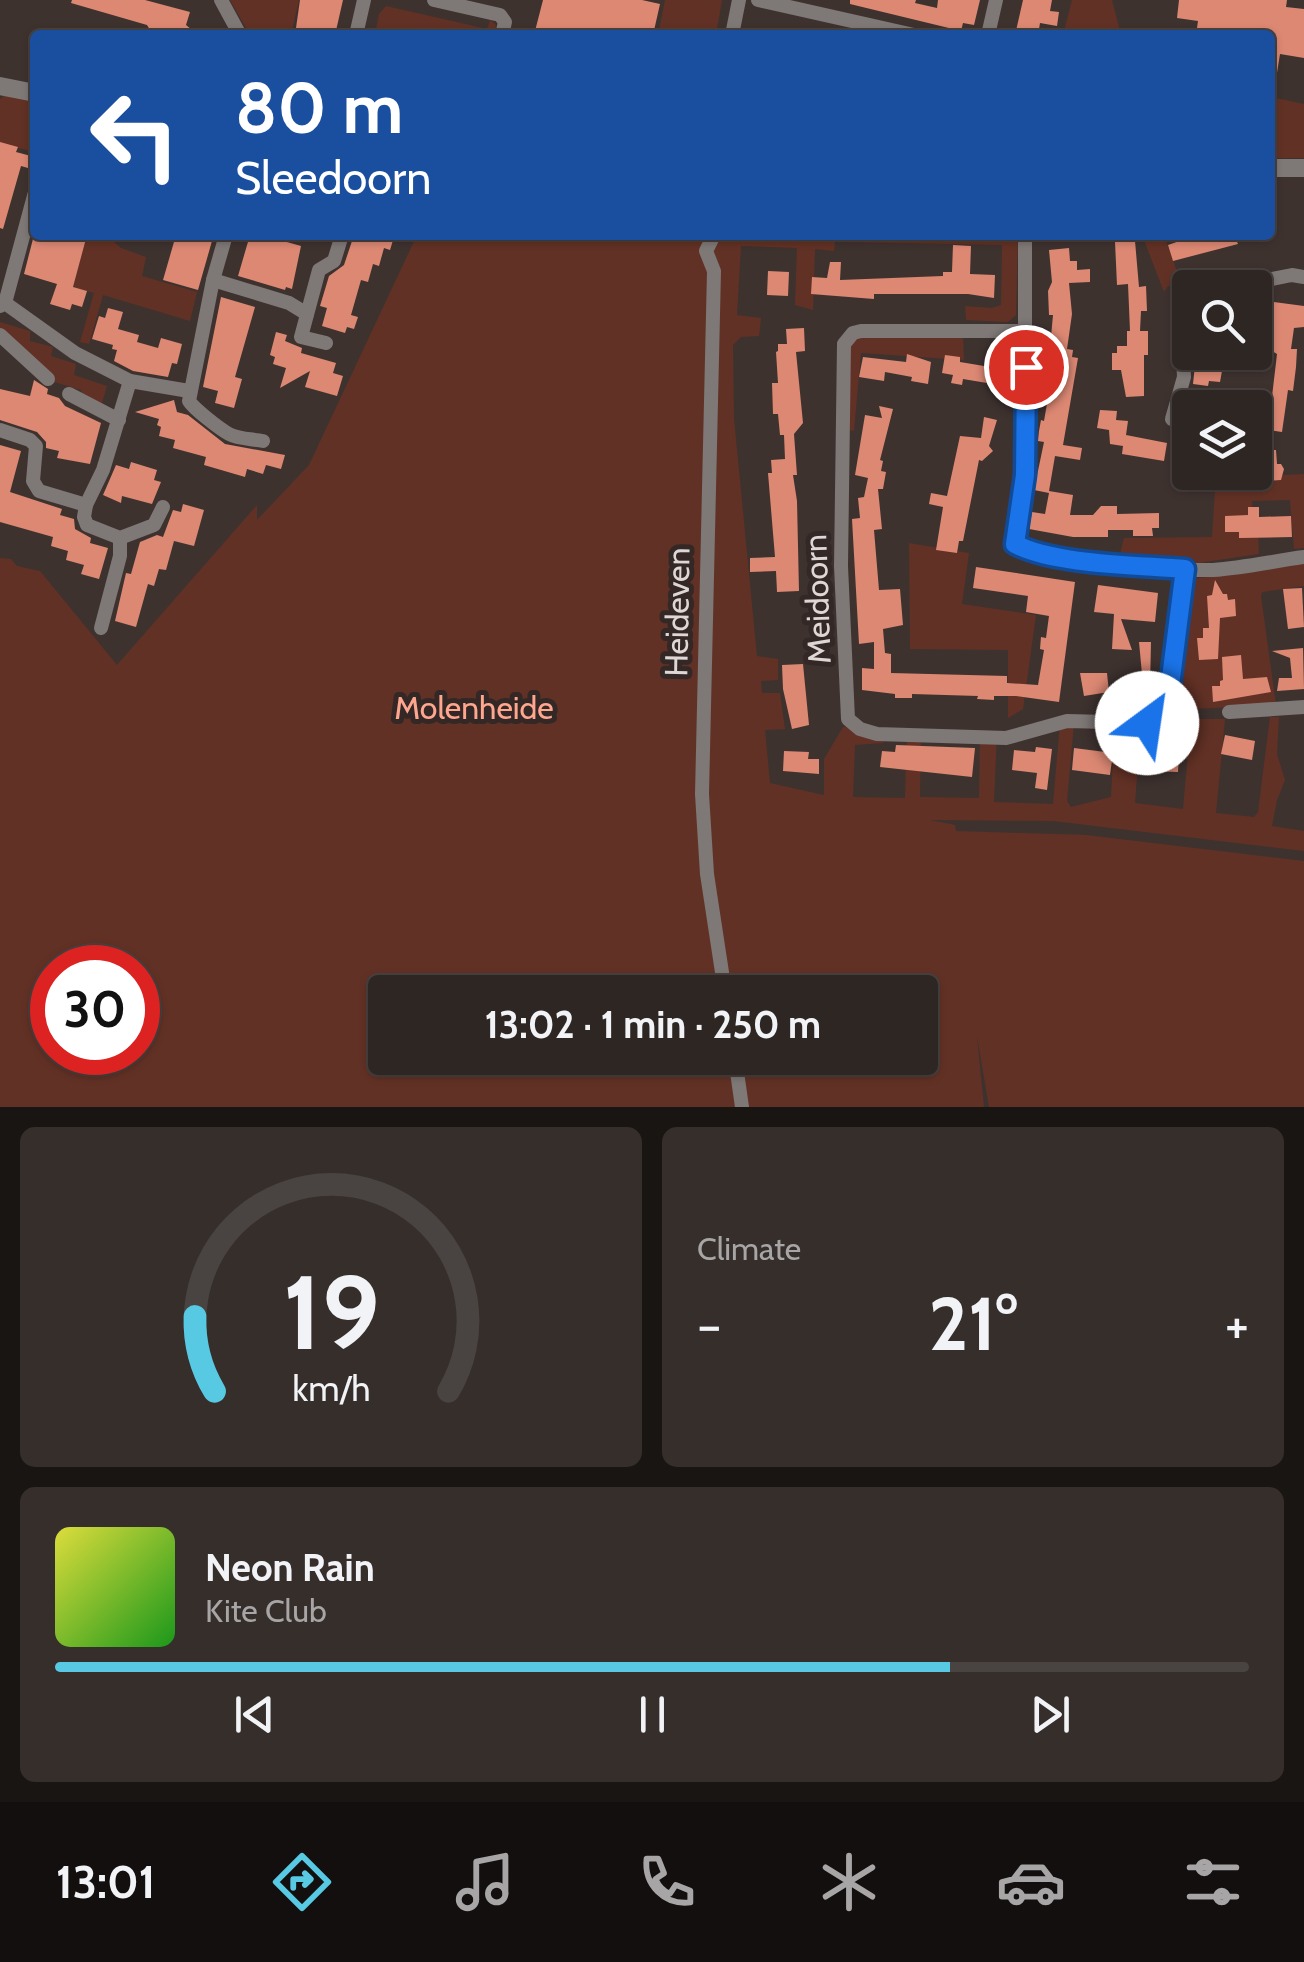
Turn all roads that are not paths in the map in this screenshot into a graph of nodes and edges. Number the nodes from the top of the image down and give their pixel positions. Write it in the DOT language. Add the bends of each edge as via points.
graph roads {
  1 [pos="221,0"];
  2 [pos="364,0"];
  3 [pos="434,0"];
  4 [pos="739,0"];
  5 [pos="758,0"];
  6 [pos="996,0"];
  7 [pos="237,30"];
  8 [pos="357,30"];
  9 [pos="503,30"];
  10 [pos="733,30"];
  11 [pos="892,30"];
  12 [pos="989,30"];
  13 [pos="0,83"];
  14 [pos="30,92"];
  15 [pos="1275,168"];
  16 [pos="1304,168"];
  17 [pos="30,210"];
  18 [pos="225,240"];
  19 [pos="341,240"];
  20 [pos="712,240"];
  21 [pos="1025,240"];
  22 [pos="1304,278"];
  23 [pos="1272,279"];
  24 [pos="213,280"];
  25 [pos="3,305"];
  26 [pos="307,314"];
  27 [pos="1026,332"];
  28 [pos="0,335"];
  29 [pos="326,343"];
  30 [pos="48,379"];
  31 [pos="130,381"];
  32 [pos="189,391"];
  33 [pos="69,394"];
  34 [pos="119,420"];
  35 [pos="0,430"];
  36 [pos="263,441"];
  37 [pos="86,505"];
  38 [pos="163,507"];
  39 [pos="120,538"];
  40 [pos="1304,556"];
  41 [pos="1185,569"];
  42 [pos="101,628"];
  43 [pos="1304,708"];
  44 [pos="1229,712"];
  45 [pos="1190,714"];
  46 [pos="1161,716"];
  47 [pos="722,975"];
  48 [pos="737,1075"];
  49 [pos="742,1107"];
  1 -- 7 [label="street"];
  2 -- 8 [label="street"];
  3 -- 9 [label="street" via="500,16"];
  4 -- 10 [label="street"];
  5 -- 11 [label="street"];
  6 -- 12 [label="street"];
  13 -- 14 [label="street"];
  15 -- 16 [label="street"];
  17 -- 25 [label="street"];
  18 -- 24 [label="street"];
  19 -- 26 [label="street" via="334,262 319,270"];
  20 -- 47 [label="street, Heideven" via="706,251 714,271 702,794"];
  21 -- 27 [label="street"];
  22 -- 23 [label="street"];
  24 -- 26 [label="street"];
  24 -- 32 [label="street"];
  25 -- 31 [label="street" via="75,354"];
  26 -- 29 [label="street" via="302,337"];
  27 -- 41 [label="street" via="1025,475 1015,544 1067,557"];
  27 -- 46 [label="street, Meidoorn" via="861,331 844,344 841,566 848,719 877,734 1006,738 1068,721 1147,723"];
  28 -- 30 [label="street"];
  31 -- 32 [label="street"];
  31 -- 34 [label="street"];
  32 -- 36 [label="street" via="196,411 230,435"];
  33 -- 34 [label="street"];
  34 -- 37 [label="street"];
  35 -- 37 [label="street" via="36,446 33,481 39,491"];
  37 -- 39 [label="street" via="86,525"];
  38 -- 39 [label="street" via="154,525"];
  39 -- 42 [label="street"];
  40 -- 41 [label="street"];
  41 -- 46 [label="street"];
  43 -- 44 [label="street"];
  45 -- 46 [label="street, Meidoorn"];
  48 -- 49 [label="street"];
}
